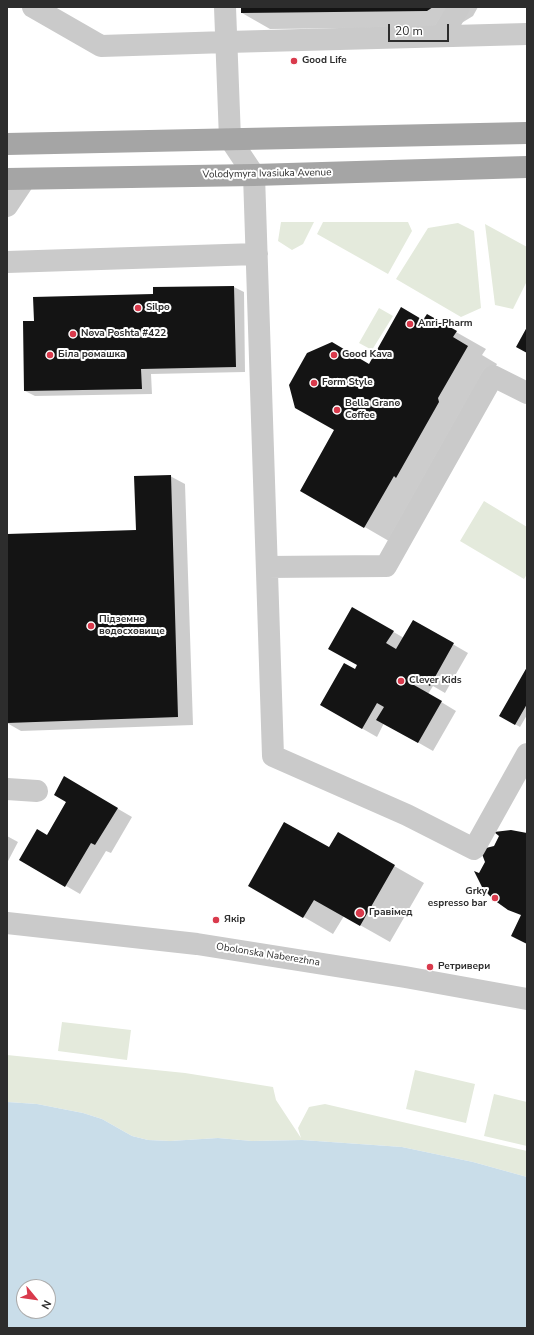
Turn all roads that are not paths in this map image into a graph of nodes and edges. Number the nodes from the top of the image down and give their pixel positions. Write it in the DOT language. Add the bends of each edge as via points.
graph roads {
  1 [pos="32,7"];
  2 [pos="225,7"];
  3 [pos="459,7"];
  4 [pos="527,34"];
  5 [pos="442,36"];
  6 [pos="227,42"];
  7 [pos="527,133"];
  8 [pos="230,139"];
  9 [pos="7,144"];
  10 [pos="527,167"];
  11 [pos="254,174"];
  12 [pos="16,179"];
  13 [pos="7,206"];
  14 [pos="257,254"];
  15 [pos="7,262"];
  16 [pos="527,393"];
  17 [pos="267,567"];
  18 [pos="527,754"];
  19 [pos="520,782"];
  20 [pos="7,789"];
  21 [pos="36,791"];
  22 [pos="7,923"];
  23 [pos="527,1000"];
  1 -- 6 [label="street" via="102,46"];
  2 -- 6 [label="street"];
  3 -- 5 [label="street"];
  4 -- 5 [label="street"];
  5 -- 6 [label="street"];
  6 -- 8 [label="street"];
  7 -- 8 [label="main road"];
  8 -- 9 [label="main road"];
  8 -- 11 [label="street"];
  10 -- 11 [label="main road, Volodymyra Ivasiuka Avenue"];
  11 -- 12 [label="main road, Volodymyra Ivasiuka Avenue"];
  11 -- 14 [label="street"];
  12 -- 13 [label="street"];
  14 -- 15 [label="street"];
  14 -- 17 [label="street"];
  16 -- 17 [label="street" via="493,376 386,566"];
  17 -- 19 [label="street" via="273,756 474,849"];
  18 -- 19 [label="street"];
  20 -- 21 [label="street"];
  22 -- 23 [label="street, Obolonska Naberezhna" via="197,944"];
}
